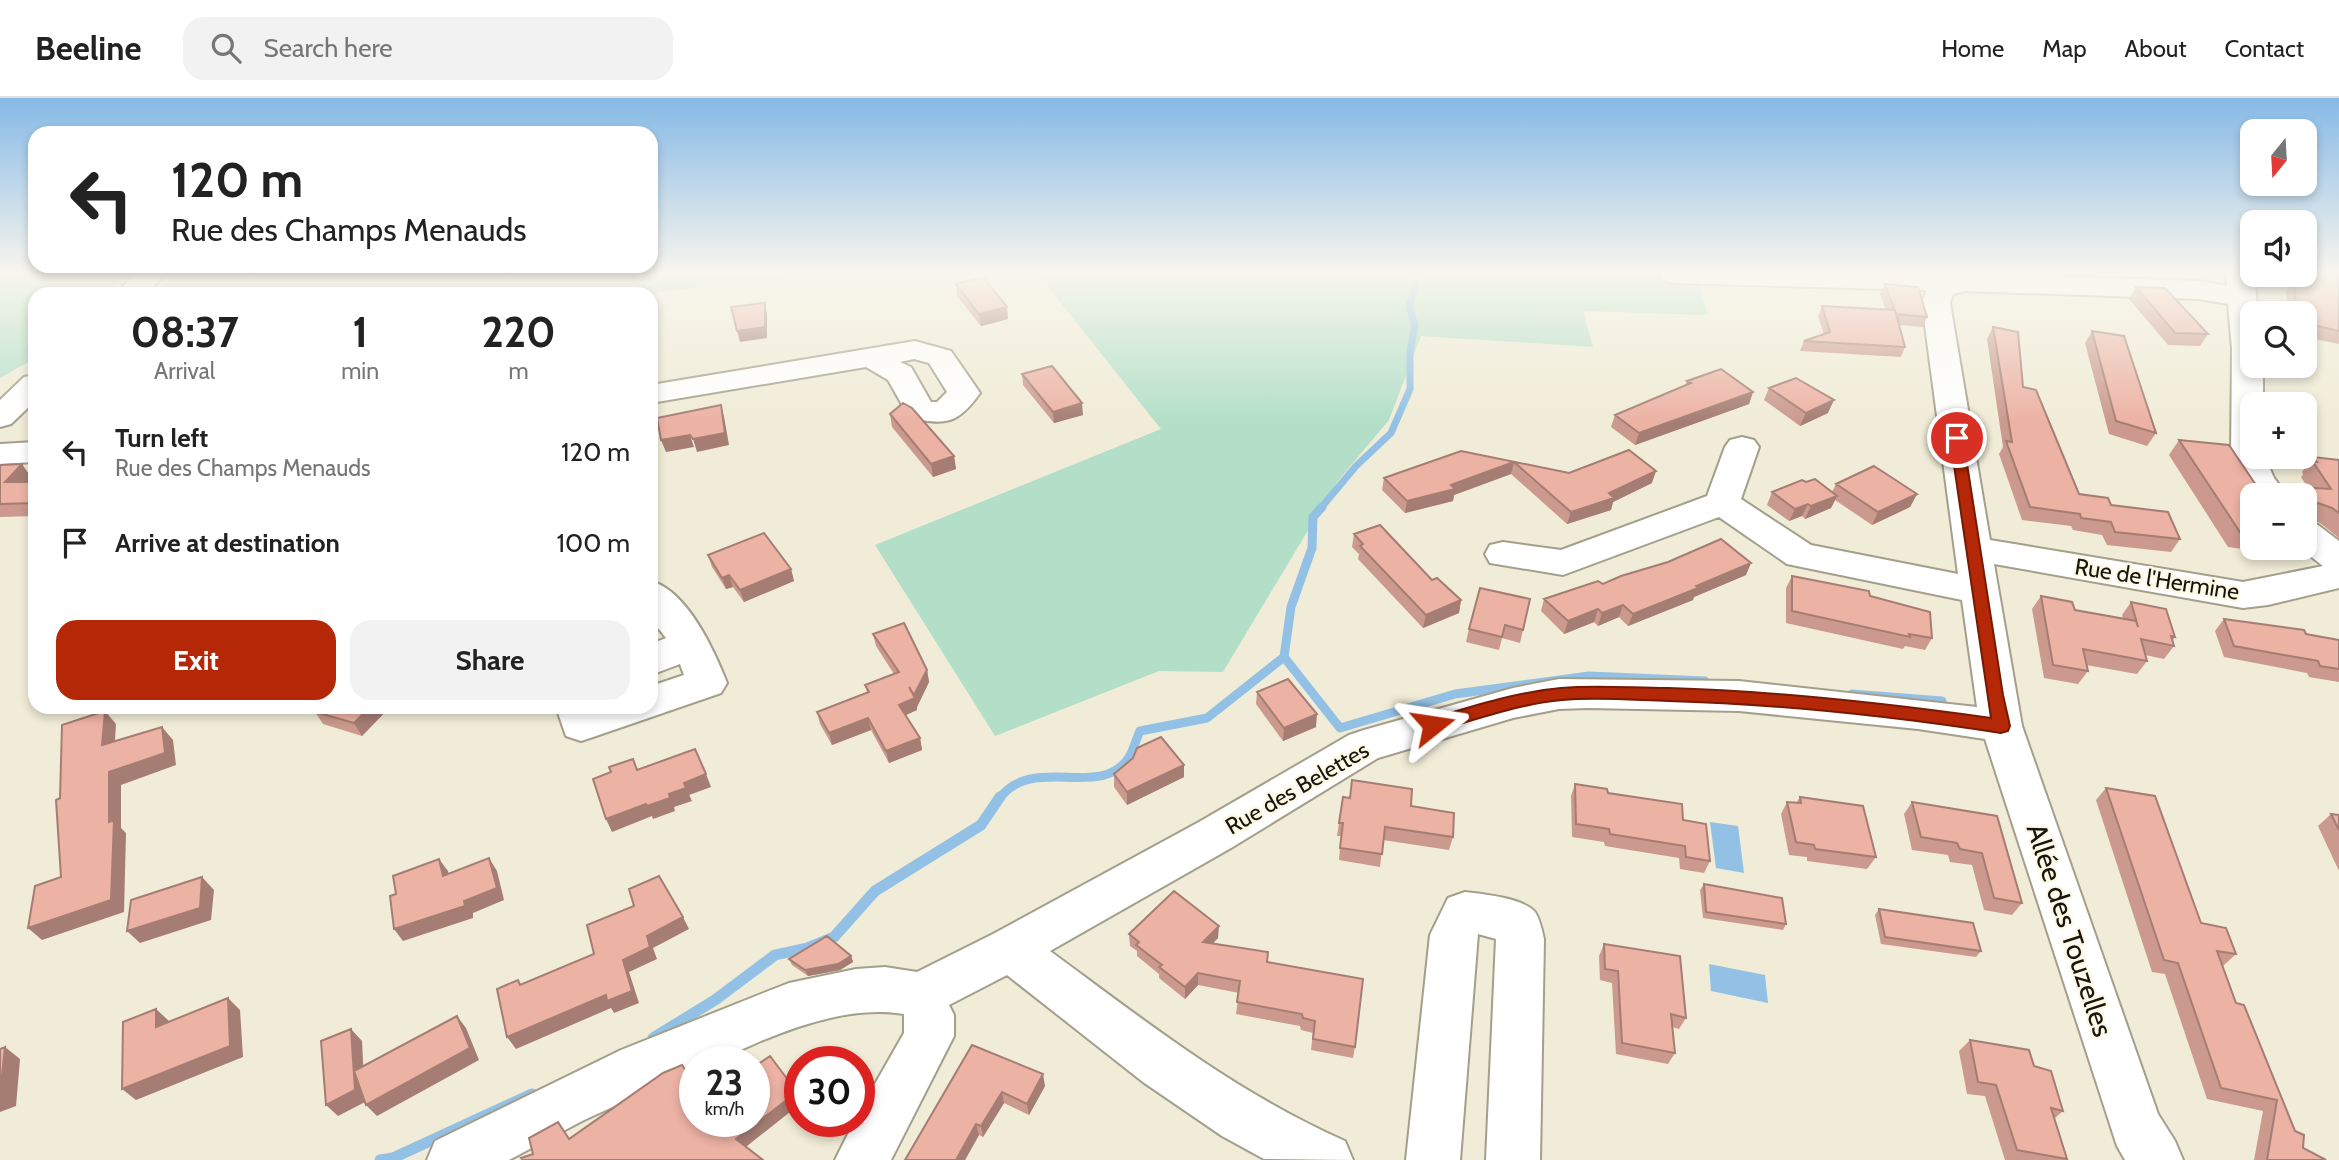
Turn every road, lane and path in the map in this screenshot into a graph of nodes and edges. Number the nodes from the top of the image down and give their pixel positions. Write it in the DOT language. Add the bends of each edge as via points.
graph roads {
  1 [pos="1939,324"];
  2 [pos="2244,324"];
  3 [pos="868,356"];
  4 [pos="28,391"];
  5 [pos="658,393"];
  6 [pos="0,417"];
  7 [pos="1742,447"];
  8 [pos="28,452"];
  9 [pos="0,454"];
  10 [pos="2260,483"];
  11 [pos="1722,503"];
  12 [pos="2317,543"];
  13 [pos="1974,549"];
  14 [pos="1503,554"];
  15 [pos="2339,560"];
  16 [pos="2339,575"];
  17 [pos="1979,591"];
  18 [pos="658,602"];
  19 [pos="691,642"];
  20 [pos="658,658"];
  21 [pos="658,700"];
  22 [pos="1998,711"];
  23 [pos="578,714"];
  24 [pos="614,714"];
  25 [pos="1010,949"];
  26 [pos="920,995"];
  27 [pos="454,1160"];
  28 [pos="862,1160"];
  29 [pos="1326,1160"];
  30 [pos="1433,1160"];
  31 [pos="1513,1160"];
  32 [pos="2156,1160"];
  1 -- 13 [label="street, Allée des Touzelles"];
  2 -- 10 [label="street" via="2248,458"];
  3 -- 5 [label="street"];
  4 -- 6 [label="street"];
  7 -- 11 [label="street"];
  8 -- 9 [label="street"];
  11 -- 14 [label="street" via="1563,563"];
  11 -- 17 [label="street" via="1800,555"];
  12 -- 15 [label="street"];
  13 -- 16 [label="street, Rue de l'Hermine" via="2243,595"];
  13 -- 17 [label="street, Allée des Touzelles"];
  17 -- 22 [label="street, Allée des Touzelles"];
  18 -- 19 [label="street"];
  19 -- 20 [label="street"];
  19 -- 21 [label="street" via="707,683"];
  22 -- 25 [label="street, Rue des Belettes" via="1918,714 1739,696 1588,693 1513,703 1364,747"];
  22 -- 32 [label="street, Allée des Touzelles" via="2136,1128"];
  23 -- 24 [label="street" via="581,725"];
  25 -- 26 [label="street, Rue des Belettes"];
  25 -- 29 [label="street" via="1190,1085 1277,1137"];
  26 -- 27 [label="street" via="885,989 856,991 789,1006 639,1067"];
  26 -- 28 [label="street" via="929,1014 929,1036"];
  30 -- 31 [label="street" via="1454,934 1465,912 1500,917 1517,925 1520,939"];
}
